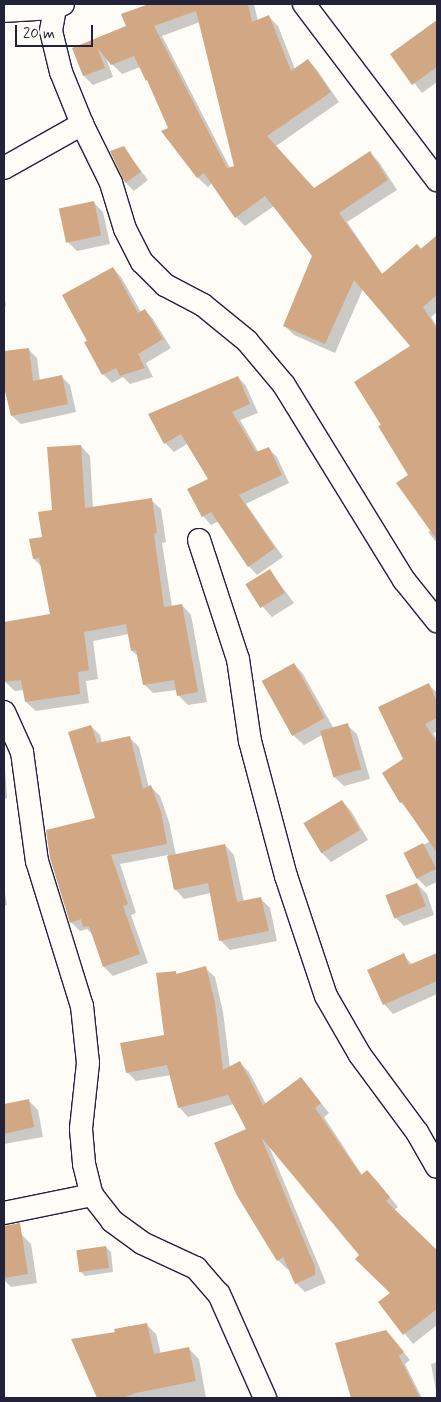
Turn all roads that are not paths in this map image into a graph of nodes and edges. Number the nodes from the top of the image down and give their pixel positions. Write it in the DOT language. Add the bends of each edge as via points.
graph roads {
  1 [pos="304,4"];
  2 [pos="59,6"];
  3 [pos="4,11"];
  4 [pos="82,124"];
  5 [pos="4,168"];
  6 [pos="437,180"];
  7 [pos="199,540"];
  8 [pos="437,621"];
  9 [pos="4,712"];
  10 [pos="437,1168"];
  11 [pos="92,1195"];
  12 [pos="4,1213"];
  13 [pos="265,1398"];
  1 -- 6 [label="street"];
  2 -- 3 [label="street"];
  2 -- 4 [label="street" via="51,31 61,72"];
  4 -- 5 [label="street"];
  4 -- 8 [label="street" via="111,182 125,229 142,262 165,285 204,305 247,341 284,385 404,580"];
  7 -- 10 [label="street" via="238,659 250,742 286,876 326,996 360,1055 417,1132"];
  9 -- 11 [label="street" via="22,752 37,861 82,1006 88,1063 81,1129 84,1164"];
  11 -- 12 [label="street"];
  11 -- 13 [label="street" via="112,1221 142,1243 196,1268 219,1294"];
}
